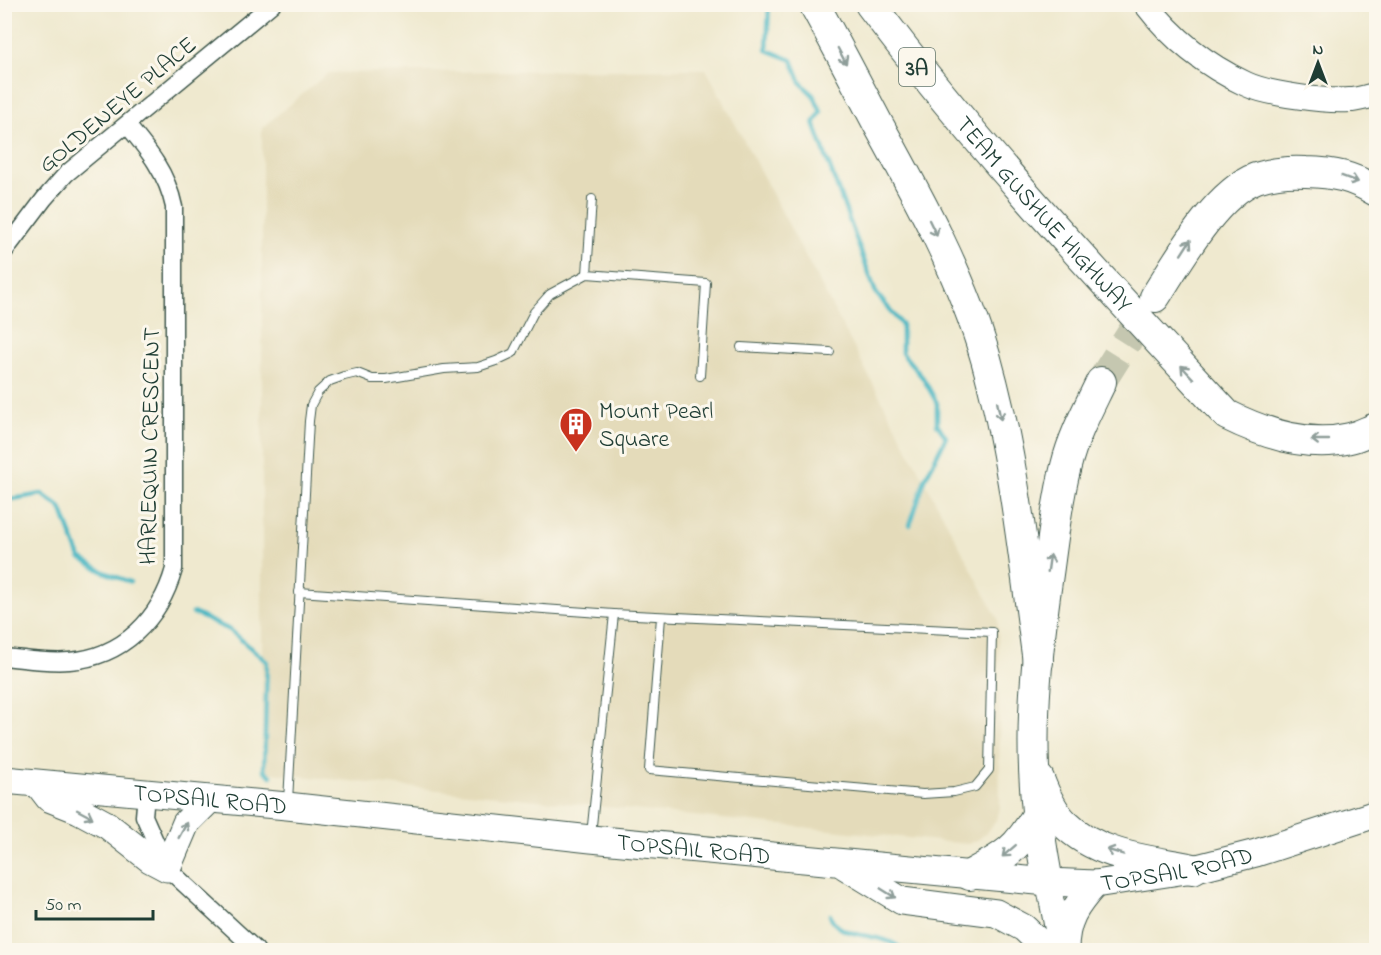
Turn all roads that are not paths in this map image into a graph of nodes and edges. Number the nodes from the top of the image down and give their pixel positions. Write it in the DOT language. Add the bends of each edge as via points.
graph roads {
  1 [pos="272,4"];
  2 [pos="814,4"];
  3 [pos="870,4"];
  4 [pos="1146,4"];
  5 [pos="1377,95"];
  6 [pos="127,125"];
  7 [pos="1377,191"];
  8 [pos="592,199"];
  9 [pos="4,252"];
  10 [pos="587,274"];
  11 [pos="1155,297"];
  12 [pos="741,347"];
  13 [pos="830,352"];
  14 [pos="700,376"];
  15 [pos="1101,382"];
  16 [pos="1377,428"];
  17 [pos="299,592"];
  18 [pos="614,614"];
  19 [pos="661,617"];
  20 [pos="4,657"];
  21 [pos="1038,662"];
  22 [pos="1034,768"];
  23 [pos="4,780"];
  24 [pos="37,783"];
  25 [pos="146,794"];
  26 [pos="209,800"];
  27 [pos="287,806"];
  28 [pos="1377,814"];
  29 [pos="1037,815"];
  30 [pos="591,839"];
  31 [pos="838,862"];
  32 [pos="167,868"];
  33 [pos="1193,869"];
  34 [pos="970,875"];
  35 [pos="1048,882"];
  36 [pos="1095,884"];
  37 [pos="256,951"];
  38 [pos="1047,951"];
  39 [pos="1063,951"];
  1 -- 6 [label="street, GOLDENEYE PLACE"];
  2 -- 21 [label="highway, one-way" via="916,193 972,316 1006,443"];
  16 -- 3 [label="highway, TEAM GUSHUE HIGHWAY / 3A, one-way" via="1349,438 1320,441 1272,433 1227,415 1044,217 966,127"];
  4 -- 5 [label="street" via="1161,23 1205,61 1248,85 1299,97 1350,100"];
  6 -- 9 [label="street, GOLDENEYE PLACE" via="54,187"];
  6 -- 20 [label="street, HARLEQUIN CRESCENT" via="158,164 174,207 174,569 148,620 119,646 71,661"];
  11 -- 7 [label="highway, one-way" via="1193,237 1228,196 1255,179 1293,171 1334,173"];
  8 -- 10 [label="lane"];
  10 -- 14 [label="lane" via="706,283"];
  10 -- 17 [label="lane" via="550,294 534,312 513,353 496,362 386,379 357,373 330,381 318,392 309,414"];
  12 -- 13 [label="lane"];
  21 -- 15 [label="highway, one-way" via="1056,512 1066,464"];
  17 -- 18 [label="lane"];
  17 -- 27 [label="lane"];
  18 -- 19 [label="lane"];
  18 -- 30 [label="lane"];
  19 -- 19 [label="lane" via="649,770 923,794 975,787 989,770 992,632"];
  21 -- 22 [label="highway"];
  22 -- 29 [label="highway"];
  33 -- 22 [label="highway, one-way" via="1112,852 1090,843 1064,823 1049,802"];
  23 -- 24 [label="main road, TOPSAIL ROAD"];
  24 -- 25 [label="main road, TOPSAIL ROAD"];
  24 -- 32 [label="main road, one-way" via="49,798 106,825"];
  25 -- 26 [label="main road, TOPSAIL ROAD"];
  25 -- 32 [label="street" via="144,816"];
  26 -- 27 [label="main road, TOPSAIL ROAD"];
  32 -- 26 [label="main road, one-way" via="186,823"];
  27 -- 30 [label="main road, TOPSAIL ROAD"];
  28 -- 33 [label="main road, TOPSAIL ROAD"];
  29 -- 34 [label="highway, one-way" via="1006,855"];
  29 -- 35 [label="highway"];
  30 -- 31 [label="main road, TOPSAIL ROAD"];
  31 -- 34 [label="main road, TOPSAIL ROAD"];
  31 -- 38 [label="main road, one-way" via="902,901 996,913 1024,928"];
  32 -- 37 [label="street"];
  33 -- 36 [label="main road, TOPSAIL ROAD"];
  34 -- 35 [label="main road, TOPSAIL ROAD"];
  35 -- 36 [label="main road, TOPSAIL ROAD"];
  35 -- 39 [label="street"];
  36 -- 39 [label="main road" via="1072,914"];
}
